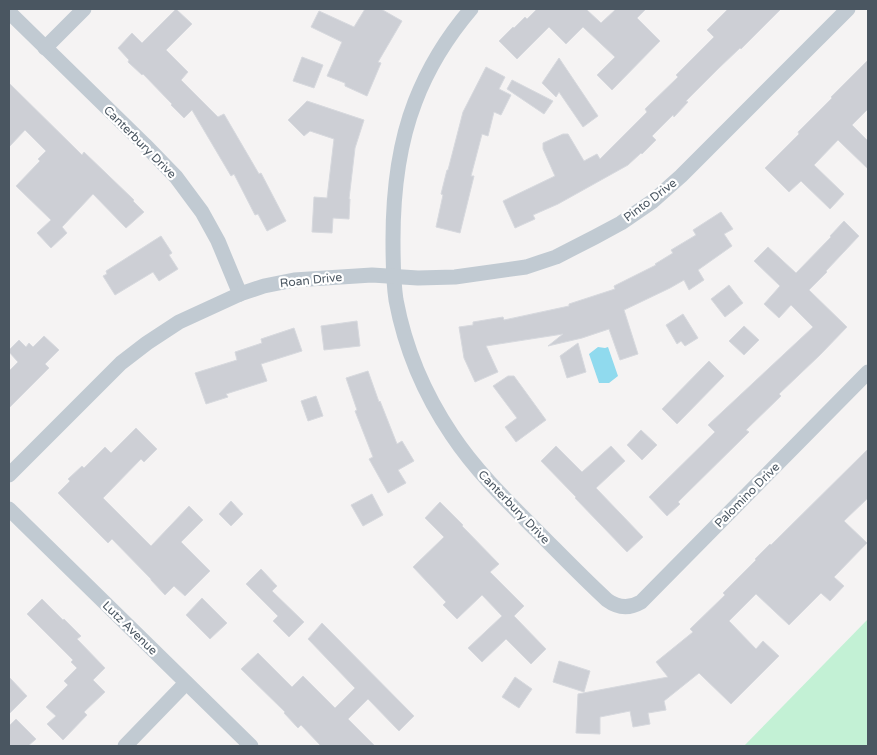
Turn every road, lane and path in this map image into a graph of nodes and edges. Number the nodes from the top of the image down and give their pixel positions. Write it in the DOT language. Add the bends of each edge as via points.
graph roads {
  1 [pos="84,9"];
  2 [pos="471,9"];
  3 [pos="848,9"];
  4 [pos="9,12"];
  5 [pos="45,48"];
  6 [pos="394,276"];
  7 [pos="240,294"];
  8 [pos="868,372"];
  9 [pos="9,475"];
  10 [pos="9,509"];
  11 [pos="620,607"];
  12 [pos="186,683"];
  13 [pos="125,746"];
  14 [pos="251,746"];
  1 -- 5 [label="street"];
  2 -- 6 [label="street" via="433,63 415,102 403,143 395,188"];
  3 -- 6 [label="street, Pinto Drive" via="682,176 621,223 556,257 526,267 456,277"];
  4 -- 5 [label="street, Canterbury Drive"];
  5 -- 7 [label="street, Canterbury Drive" via="176,178 202,212"];
  6 -- 7 [label="street, Roan Drive" via="294,280"];
  6 -- 11 [label="street, Canterbury Drive" via="396,300 417,372 452,436 492,487 602,596"];
  7 -- 9 [label="street, Roan Drive" via="178,322 147,343 121,364"];
  8 -- 11 [label="street, Palomino Drive" via="641,602 628,608"];
  10 -- 12 [label="street, Lutz Avenue"];
  12 -- 13 [label="street"];
  12 -- 14 [label="street, Lutz Avenue"];
}
